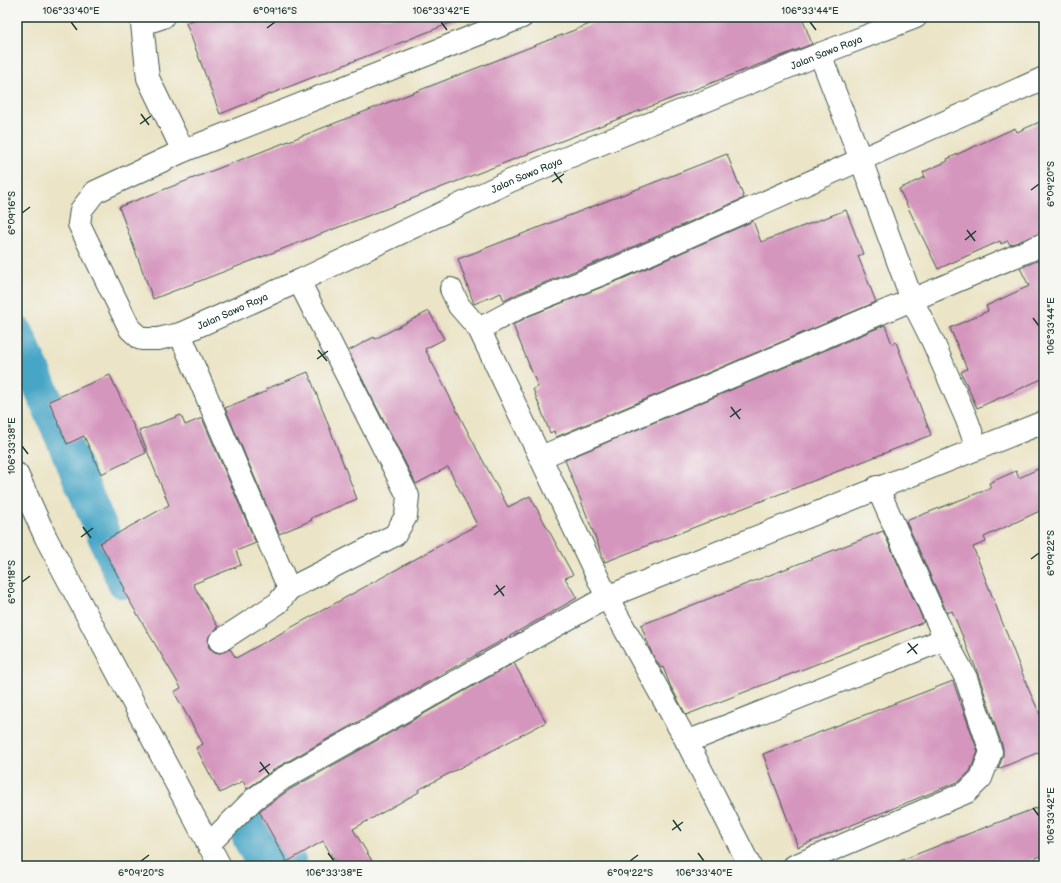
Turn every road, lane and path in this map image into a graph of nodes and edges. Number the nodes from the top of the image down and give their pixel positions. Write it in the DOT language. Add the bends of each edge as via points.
graph roads {
  1 [pos="163,17"];
  2 [pos="522,17"];
  3 [pos="916,17"];
  4 [pos="820,54"];
  5 [pos="1044,78"];
  6 [pos="183,151"];
  7 [pos="861,160"];
  8 [pos="1044,244"];
  9 [pos="299,281"];
  10 [pos="451,289"];
  11 [pos="912,300"];
  12 [pos="479,329"];
  13 [pos="180,334"];
  14 [pos="1044,422"];
  15 [pos="977,448"];
  16 [pos="542,457"];
  17 [pos="17,474"];
  18 [pos="878,487"];
  19 [pos="22,497"];
  20 [pos="289,589"];
  21 [pos="607,597"];
  22 [pos="945,640"];
  23 [pos="220,641"];
  24 [pos="686,742"];
  25 [pos="208,845"];
  26 [pos="220,866"];
  27 [pos="750,866"];
  28 [pos="794,866"];
  1 -- 6 [label="street" via="142,24 148,78"];
  2 -- 6 [label="street"];
  3 -- 4 [label="street, Jalan Sawo Raya"];
  4 -- 7 [label="street"];
  4 -- 9 [label="street, Jalan Sawo Raya" via="510,181"];
  5 -- 7 [label="street"];
  6 -- 13 [label="street, Jalan Sawo Raya" via="95,192 81,210 79,224 130,329 141,339 158,339"];
  7 -- 11 [label="street"];
  7 -- 12 [label="street" via="617,268 524,305"];
  8 -- 11 [label="street"];
  9 -- 13 [label="street, Jalan Sawo Raya"];
  9 -- 20 [label="street" via="408,496 406,516 395,535"];
  10 -- 12 [label="street" via="459,306"];
  11 -- 15 [label="street" via="933,342"];
  11 -- 16 [label="street"];
  12 -- 16 [label="street"];
  13 -- 20 [label="street"];
  14 -- 15 [label="street"];
  15 -- 18 [label="street"];
  16 -- 21 [label="street"];
  17 -- 19 [label="street"];
  18 -- 21 [label="street"];
  18 -- 22 [label="street"];
  19 -- 25 [label="street"];
  20 -- 23 [label="street" via="278,603"];
  21 -- 24 [label="street"];
  21 -- 25 [label="street" via="282,779 254,799"];
  22 -- 24 [label="street"];
  22 -- 28 [label="street" via="966,678 991,752 981,778 967,792"];
  24 -- 27 [label="street"];
  25 -- 26 [label="street"];
}
